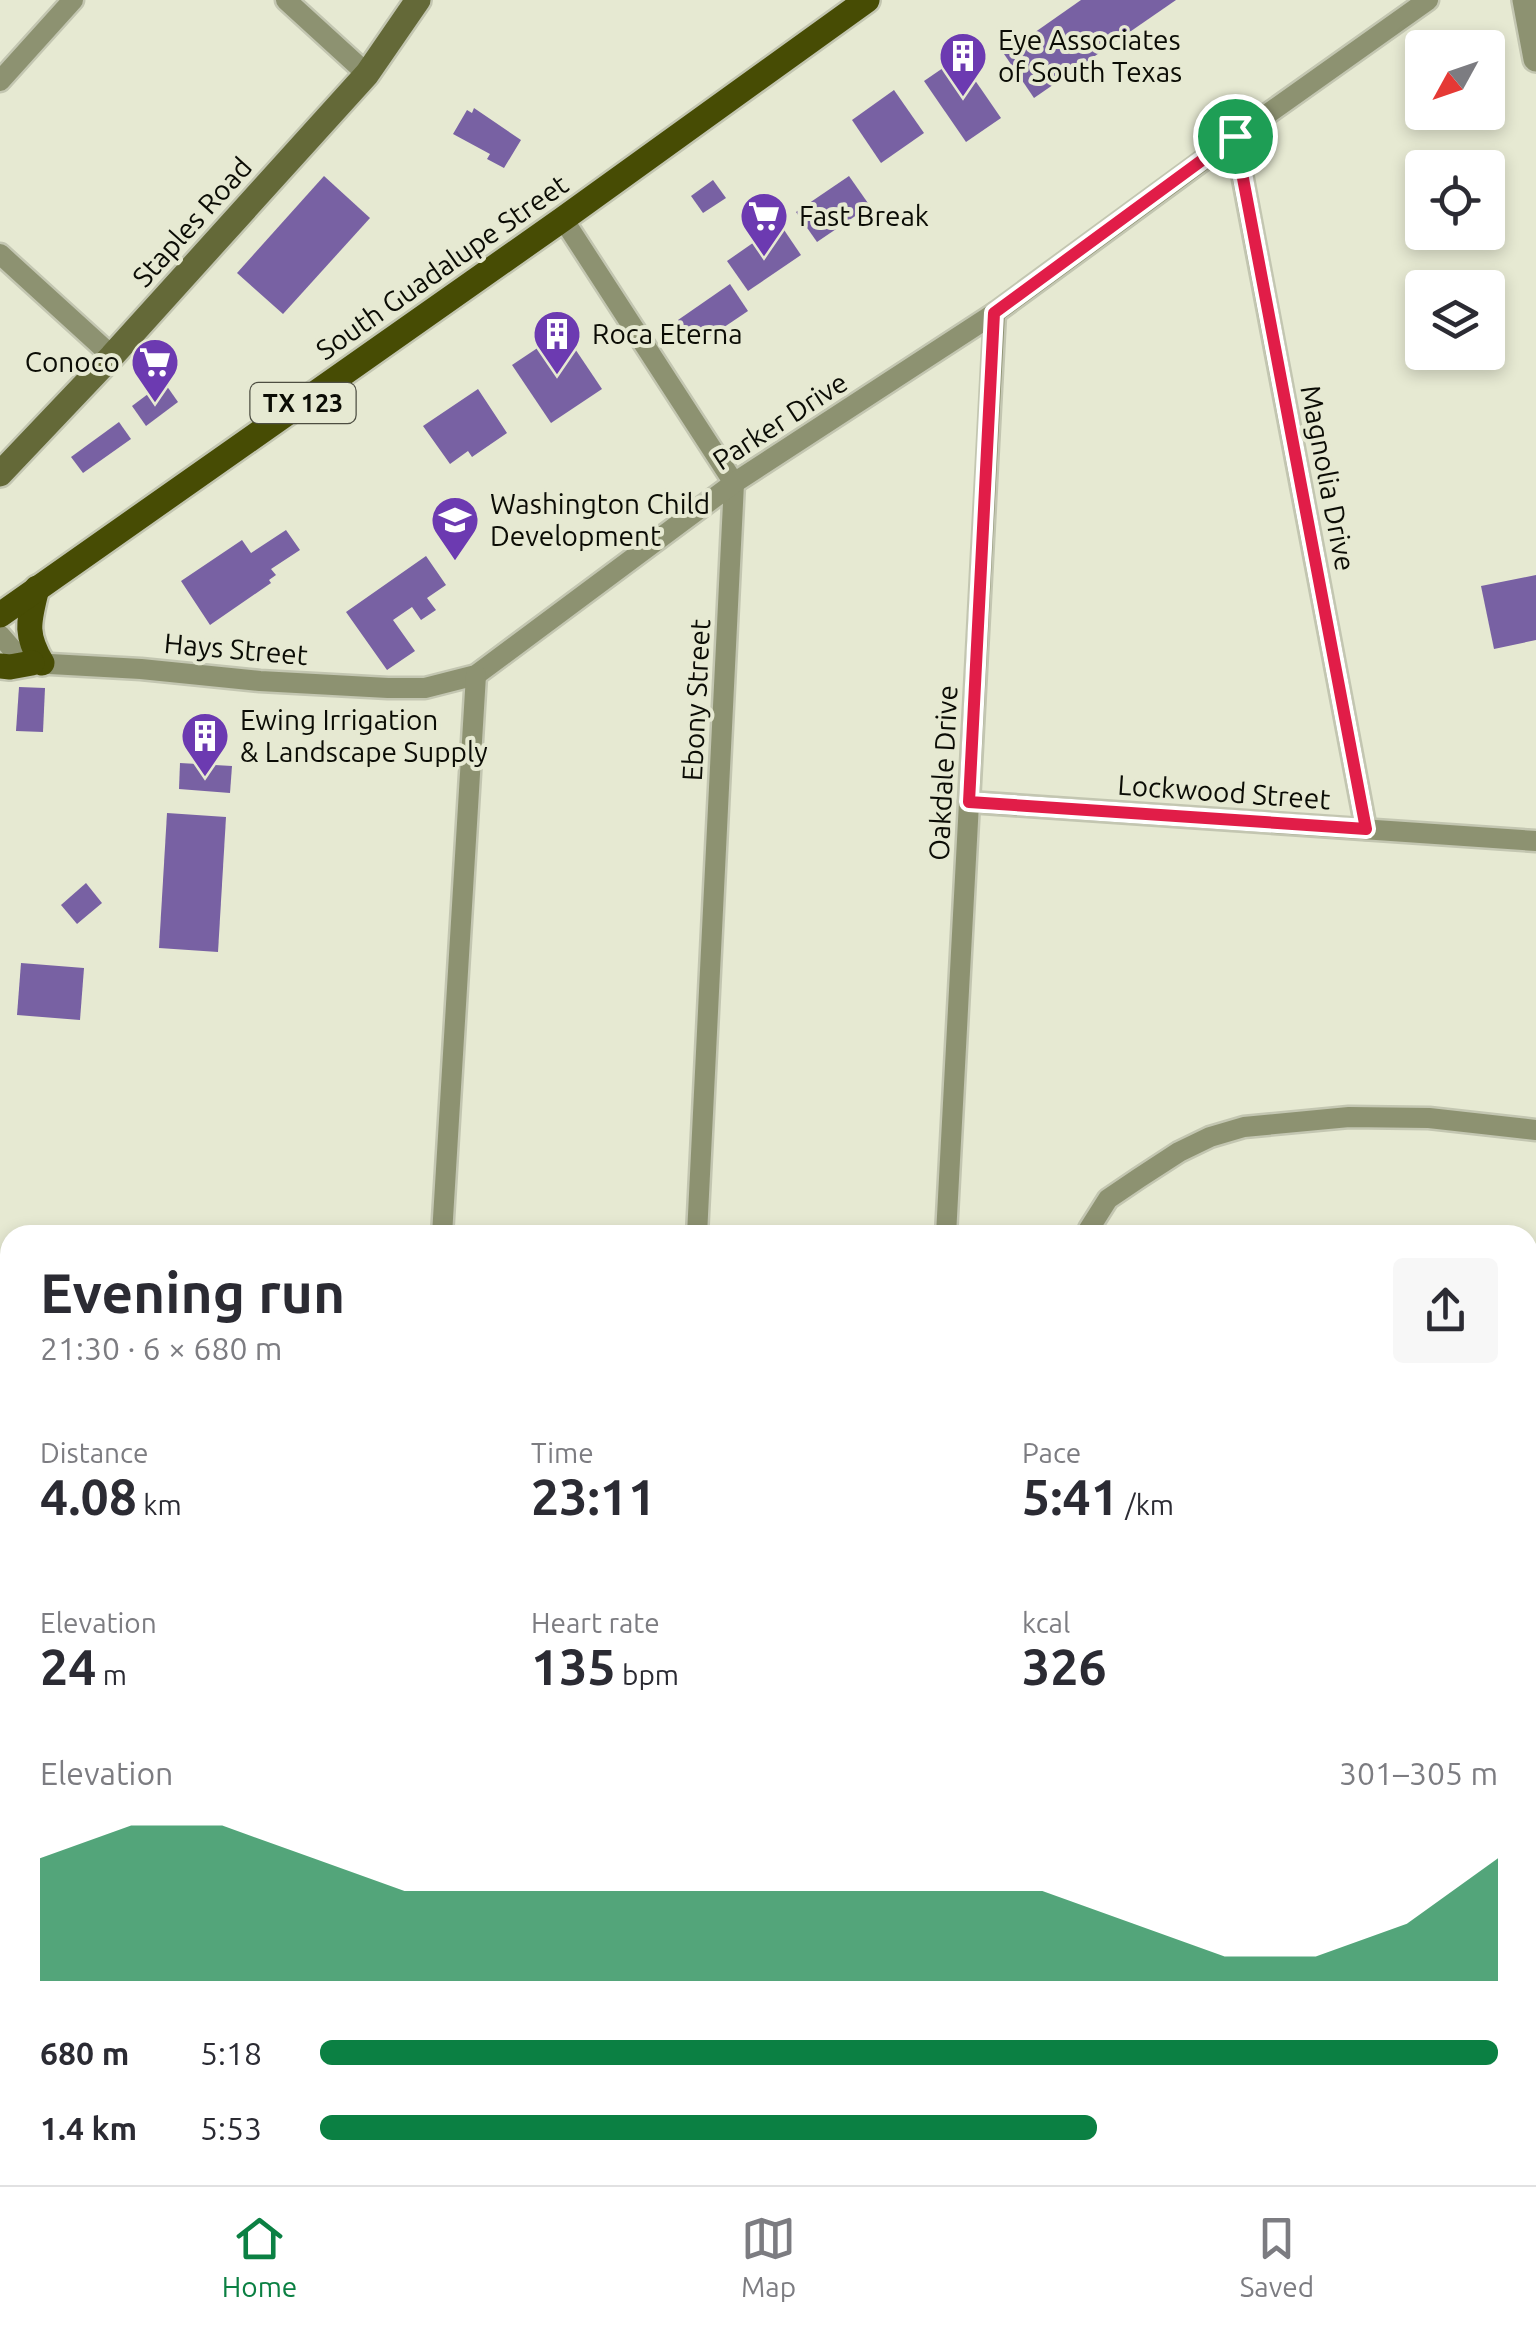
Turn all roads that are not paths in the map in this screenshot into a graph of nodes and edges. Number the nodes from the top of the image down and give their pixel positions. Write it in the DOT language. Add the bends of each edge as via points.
graph roads {
  1 [pos="72,0"];
  2 [pos="286,0"];
  3 [pos="418,0"];
  4 [pos="867,0"];
  5 [pos="1428,0"];
  6 [pos="1524,0"];
  7 [pos="1536,59"];
  8 [pos="367,74"];
  9 [pos="0,81"];
  10 [pos="1235,136"];
  11 [pos="563,219"];
  12 [pos="0,254"];
  13 [pos="994,313"];
  14 [pos="112,356"];
  15 [pos="0,474"];
  16 [pos="734,483"];
  17 [pos="37,588"];
  18 [pos="0,615"];
  19 [pos="0,635"];
  20 [pos="37,663"];
  21 [pos="0,666"];
  22 [pos="476,675"];
  23 [pos="969,802"];
  24 [pos="1366,829"];
  25 [pos="1536,840"];
  26 [pos="1536,1130"];
  27 [pos="443,1225"];
  28 [pos="697,1225"];
  29 [pos="947,1225"];
  30 [pos="1092,1225"];
  1 -- 9 [label="street"];
  2 -- 8 [label="street"];
  3 -- 8 [label="main road, Staples Road"];
  4 -- 11 [label="main road, South Guadalupe Street / TX 123"];
  5 -- 10 [label="street, Parker Drive"];
  6 -- 7 [label="street"];
  8 -- 14 [label="main road, Staples Road"];
  10 -- 13 [label="street, Parker Drive"];
  10 -- 24 [label="street, Magnolia Drive"];
  11 -- 16 [label="street"];
  11 -- 17 [label="main road, South Guadalupe Street / TX 123"];
  12 -- 14 [label="street"];
  13 -- 16 [label="street, Parker Drive"];
  13 -- 23 [label="street, Oakdale Drive"];
  14 -- 15 [label="main road, Staples Road"];
  16 -- 22 [label="street, Parker Drive"];
  16 -- 28 [label="street, Ebony Street"];
  17 -- 18 [label="main road, South Guadalupe Street / TX 123"];
  17 -- 20 [label="main road" via="28,628"];
  19 -- 20 [label="street" via="21,659"];
  20 -- 21 [label="main road"];
  20 -- 22 [label="street, Hays Street" via="388,688 425,688"];
  22 -- 27 [label="street"];
  23 -- 24 [label="street, Lockwood Street"];
  23 -- 29 [label="street, Oakdale Drive"];
  24 -- 25 [label="street, Lockwood Street"];
  26 -- 30 [label="street" via="1348,1117 1244,1127 1179,1152 1108,1200"];
}
